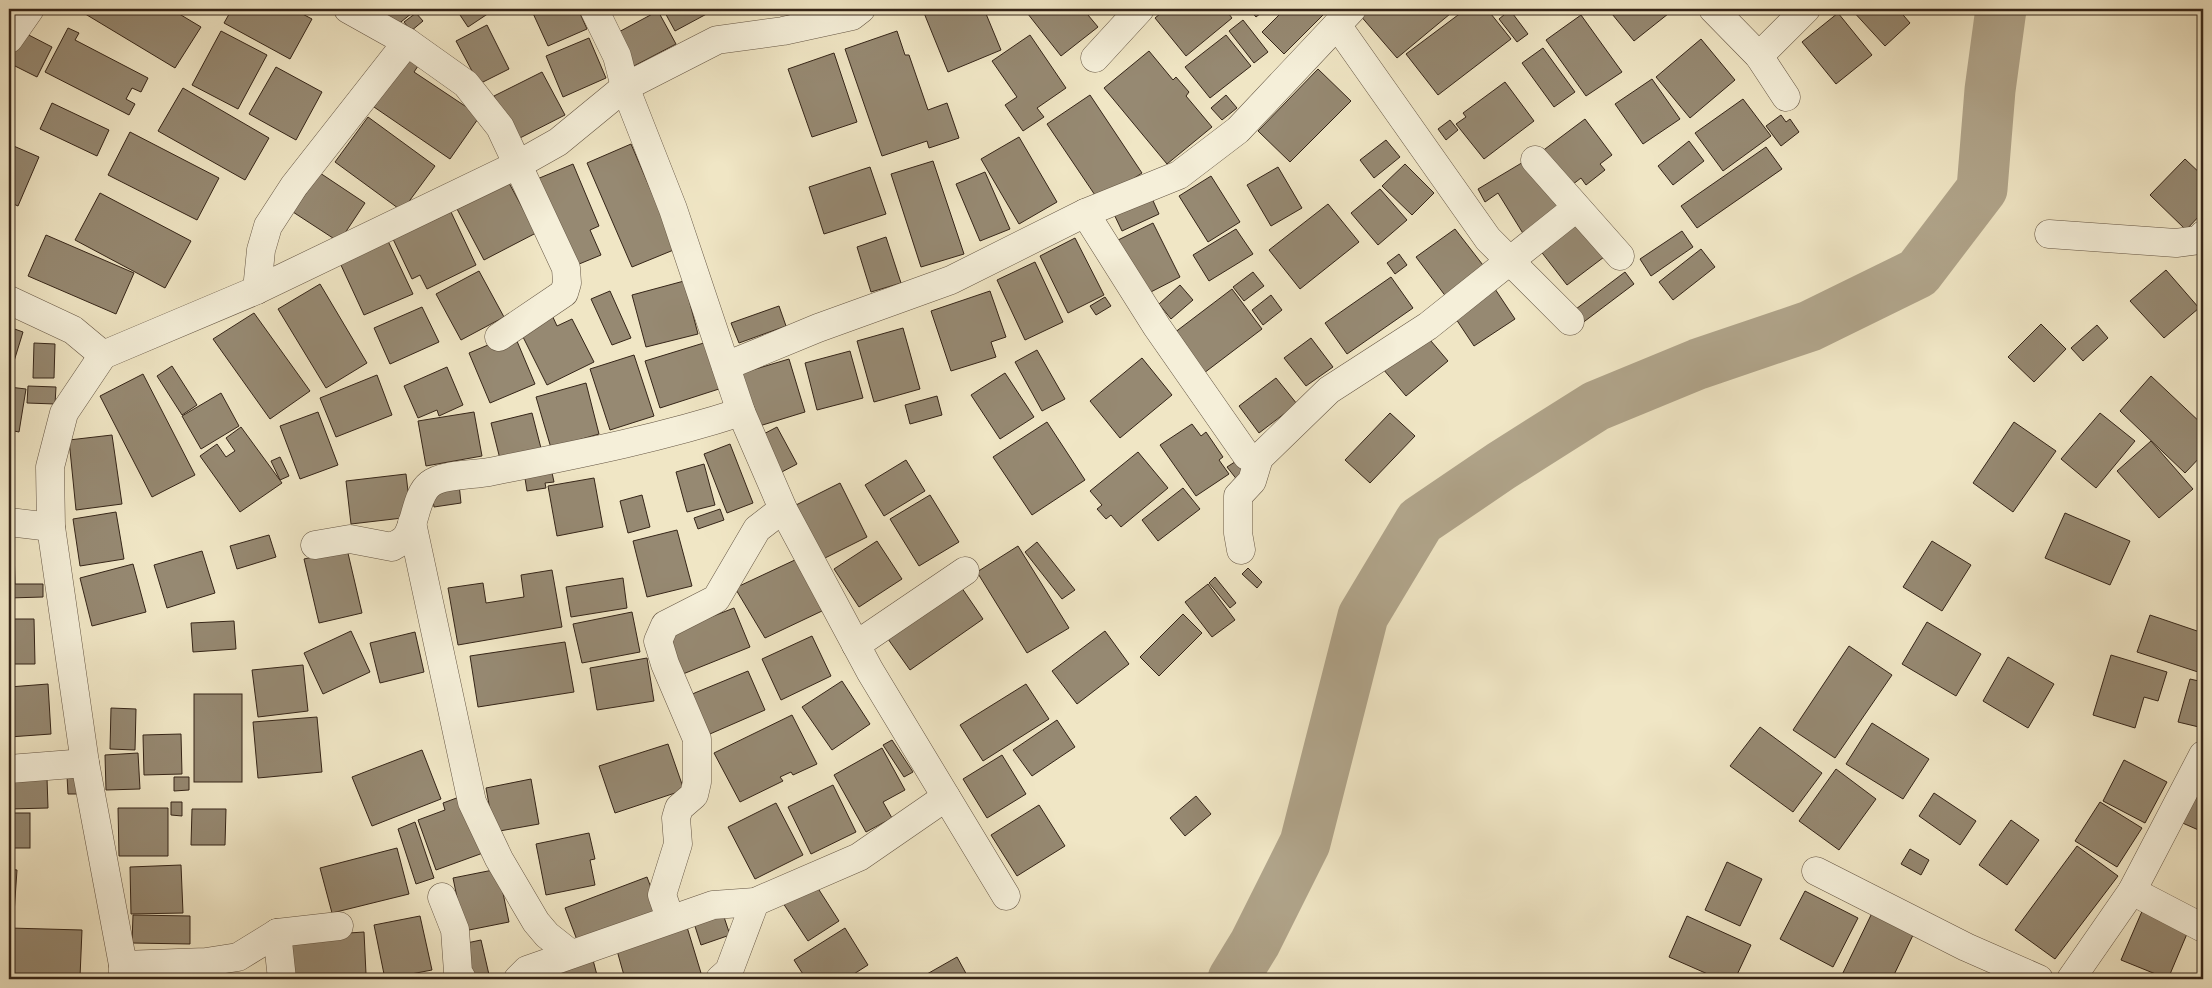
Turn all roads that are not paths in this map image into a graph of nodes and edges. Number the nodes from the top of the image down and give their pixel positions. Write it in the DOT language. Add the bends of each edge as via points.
graph roads {
  1 [pos="30,9"];
  2 [pos="348,9"];
  3 [pos="594,9"];
  4 [pos="861,9"];
  5 [pos="1140,9"];
  6 [pos="1714,9"];
  7 [pos="1806,9"];
  8 [pos="1344,17"];
  9 [pos="9,39"];
  10 [pos="406,42"];
  11 [pos="1759,56"];
  12 [pos="1095,58"];
  13 [pos="625,87"];
  14 [pos="1786,97"];
  15 [pos="1535,160"];
  16 [pos="519,164"];
  17 [pos="1576,208"];
  18 [pos="1085,213"];
  19 [pos="2049,234"];
  20 [pos="2203,235"];
  21 [pos="1620,256"];
  22 [pos="1510,262"];
  23 [pos="256,290"];
  24 [pos="9,300"];
  25 [pos="1570,321"];
  26 [pos="499,337"];
  27 [pos="103,355"];
  28 [pos="726,366"];
  29 [pos="741,412"];
  30 [pos="1260,458"];
  31 [pos="783,509"];
  32 [pos="9,522"];
  33 [pos="412,523"];
  34 [pos="51,527"];
  35 [pos="315,545"];
  36 [pos="1241,550"];
  37 [pos="965,571"];
  38 [pos="856,645"];
  39 [pos="2203,756"];
  40 [pos="85,763"];
  41 [pos="9,769"];
  42 [pos="946,797"];
  43 [pos="1816,871"];
  44 [pos="2132,891"];
  45 [pos="1006,896"];
  46 [pos="442,897"];
  47 [pos="755,902"];
  48 [pos="670,918"];
  49 [pos="339,926"];
  50 [pos="2203,928"];
  51 [pos="277,933"];
  52 [pos="571,954"];
  53 [pos="123,972"];
  54 [pos="282,979"];
  55 [pos="462,979"];
  56 [pos="518,979"];
  57 [pos="720,979"];
  58 [pos="2039,979"];
  59 [pos="2071,979"];
  1 -- 9 [label="street"];
  2 -- 10 [label="street"];
  3 -- 13 [label="street" via="617,56"];
  4 -- 13 [label="street" via="852,16 717,40"];
  5 -- 12 [label="street"];
  6 -- 11 [label="street"];
  7 -- 11 [label="street"];
  8 -- 18 [label="street" via="1238,130 1180,175"];
  8 -- 22 [label="street" via="1488,239"];
  10 -- 16 [label="street" via="466,84 500,127"];
  10 -- 23 [label="street" via="294,186 268,226 260,250"];
  11 -- 14 [label="street"];
  13 -- 16 [label="street" via="558,142"];
  13 -- 28 [label="street" via="673,209"];
  15 -- 17 [label="street"];
  16 -- 23 [label="street"];
  16 -- 26 [label="street" via="566,268 567,283 564,293"];
  17 -- 21 [label="street"];
  17 -- 22 [label="street"];
  18 -- 28 [label="street" via="951,280 818,328"];
  18 -- 30 [label="street" via="1157,327 1247,456"];
  19 -- 20 [label="street" via="2176,244 2199,240"];
  22 -- 25 [label="street"];
  22 -- 30 [label="street" via="1428,326 1329,390"];
  23 -- 27 [label="street"];
  24 -- 27 [label="street" via="73,330"];
  27 -- 34 [label="street" via="64,413 50,467"];
  28 -- 29 [label="street"];
  29 -- 31 [label="street"];
  29 -- 33 [label="street" via="630,443 446,478 430,484"];
  30 -- 36 [label="street" via="1252,481 1238,496"];
  31 -- 38 [label="street"];
  31 -- 48 [label="street" via="757,529 716,599 665,625 658,641 697,740 697,782 694,794 679,808 676,818 678,844 662,895"];
  32 -- 34 [label="street"];
  33 -- 35 [label="street" via="406,537 392,547 350,539"];
  33 -- 52 [label="street" via="472,802 499,859 536,922 546,935"];
  34 -- 40 [label="street"];
  37 -- 38 [label="street"];
  38 -- 42 [label="street"];
  39 -- 44 [label="street"];
  40 -- 41 [label="street"];
  40 -- 53 [label="street"];
  42 -- 45 [label="street"];
  42 -- 47 [label="street" via="859,857"];
  43 -- 58 [label="street" via="1966,948"];
  44 -- 50 [label="street"];
  44 -- 59 [label="street"];
  46 -- 55 [label="street" via="455,930 458,972"];
  47 -- 48 [label="street" via="713,905"];
  47 -- 57 [label="street" via="729,972"];
  48 -- 52 [label="street"];
  49 -- 51 [label="street"];
  51 -- 53 [label="street" via="238,957"];
  51 -- 54 [label="street"];
  52 -- 56 [label="street" via="527,970"];
}
